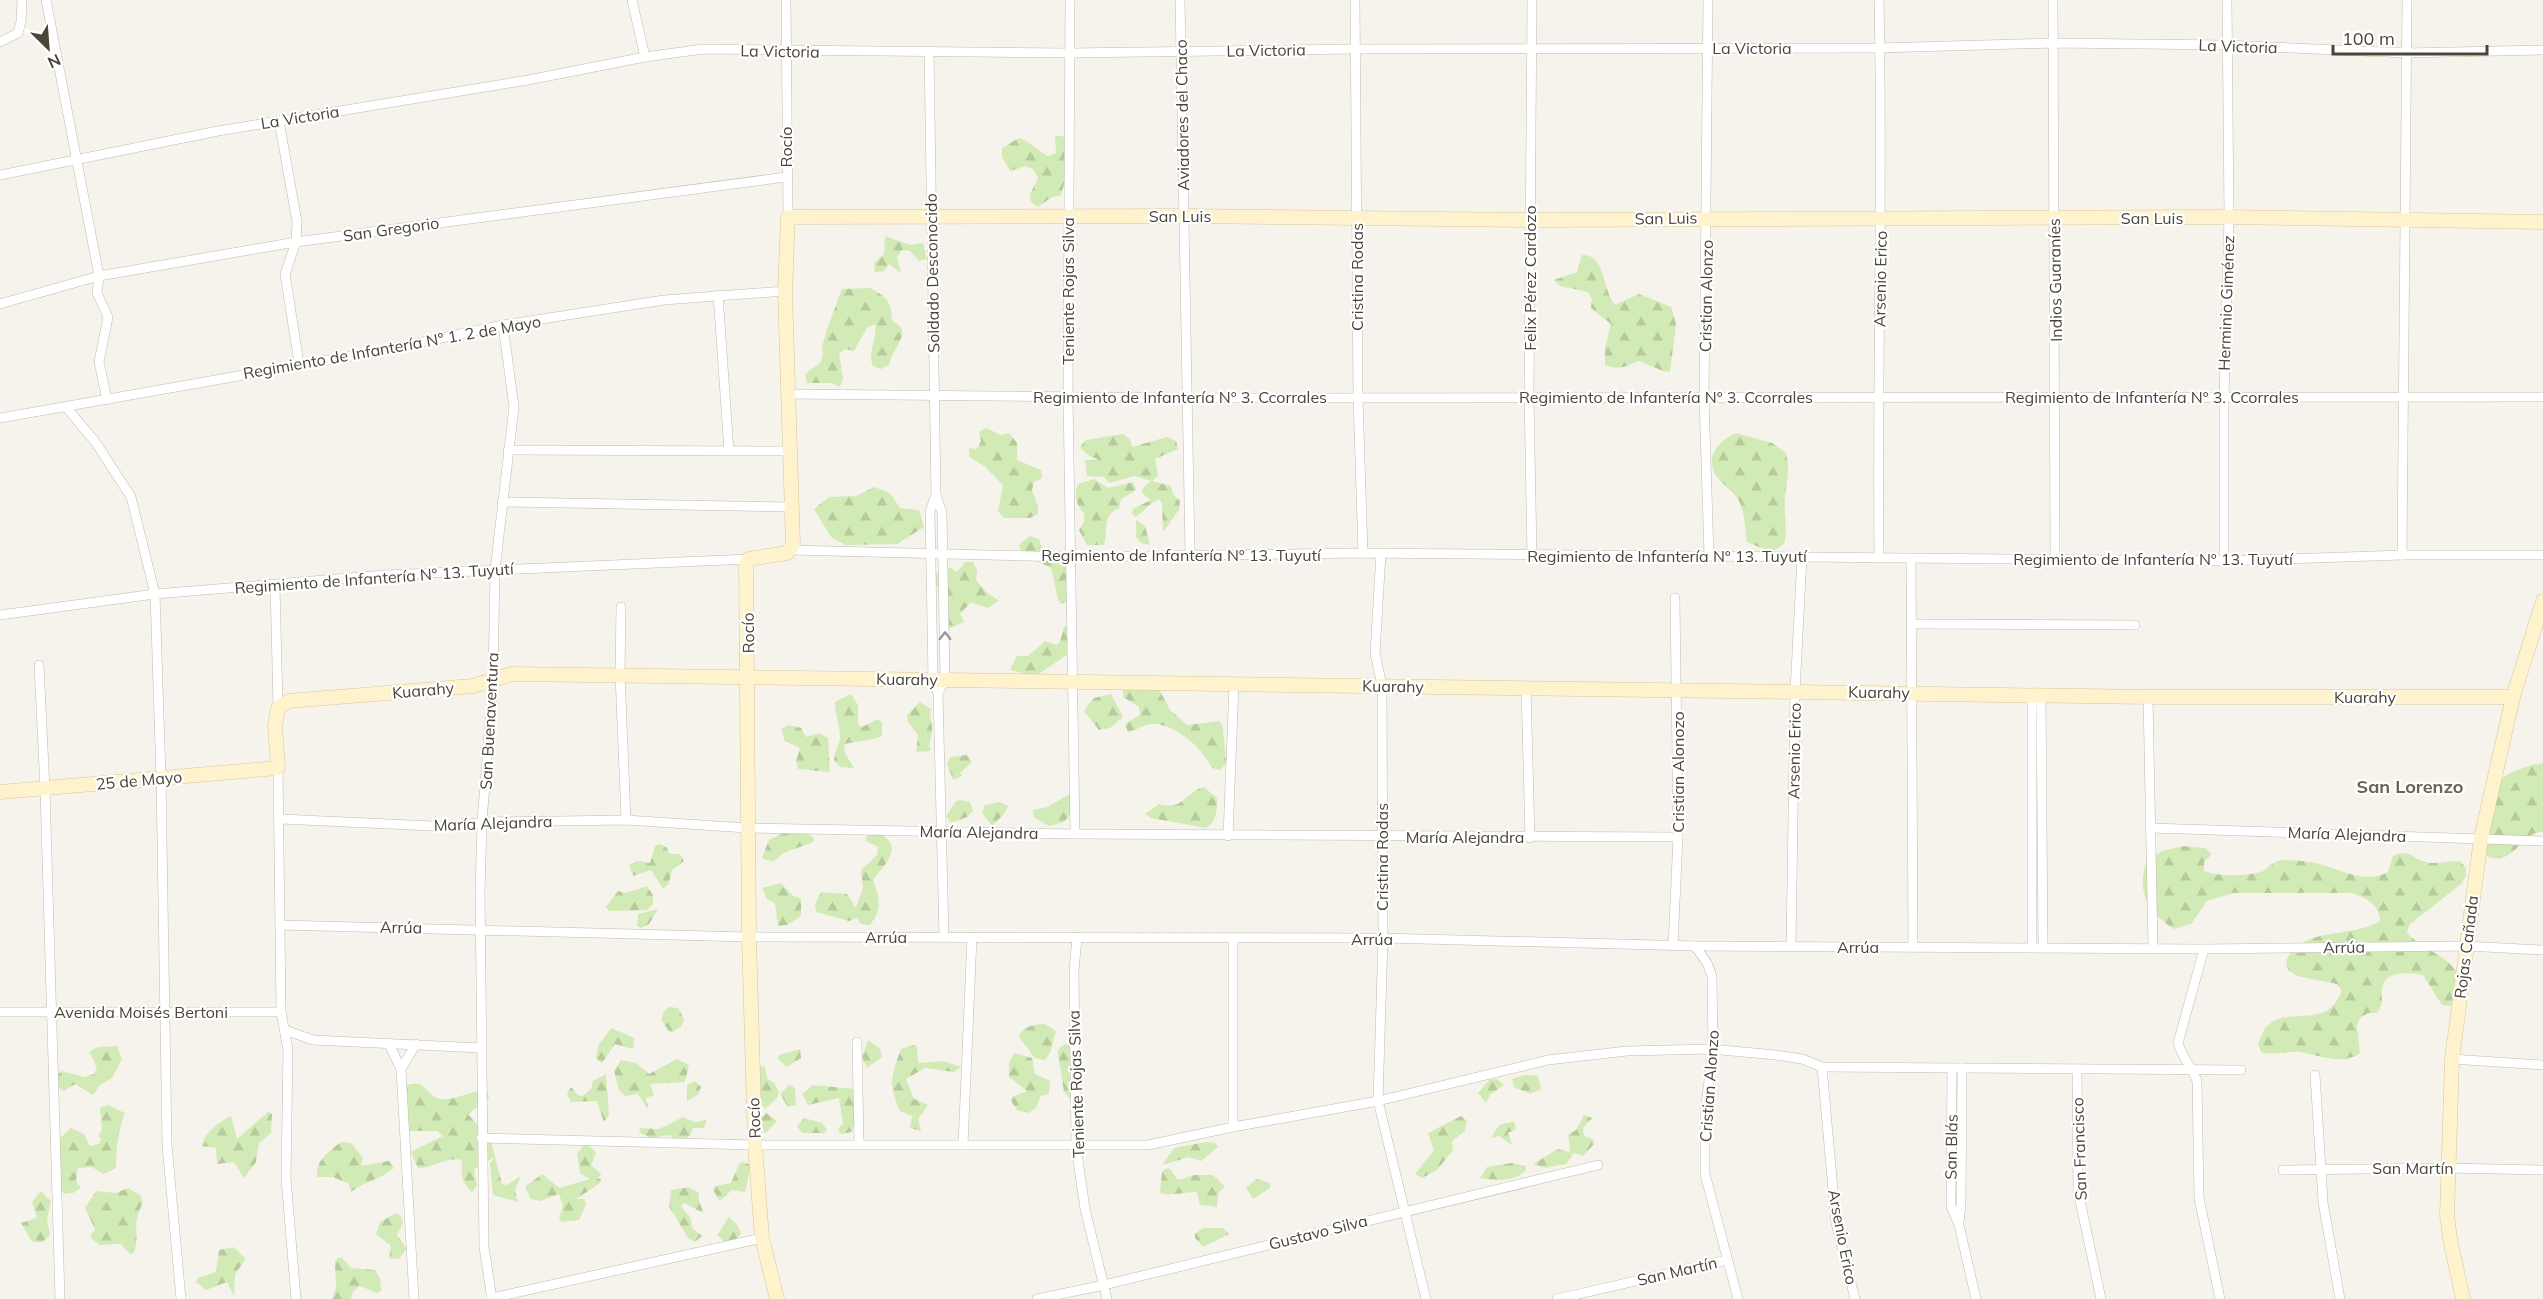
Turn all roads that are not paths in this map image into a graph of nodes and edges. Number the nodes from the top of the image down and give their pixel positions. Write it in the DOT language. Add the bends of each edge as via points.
graph roads {
  1 [pos="22,0"];
  2 [pos="46,0"];
  3 [pos="632,0"];
  4 [pos="786,0"];
  5 [pos="1070,0"];
  6 [pos="1180,0"];
  7 [pos="1355,0"];
  8 [pos="1532,0"];
  9 [pos="1708,0"];
  10 [pos="1879,0"];
  11 [pos="2053,0"];
  12 [pos="2227,0"];
  13 [pos="2407,0"];
  14 [pos="0,42"];
  15 [pos="2054,43"];
  16 [pos="2226,45"];
  17 [pos="1709,48"];
  18 [pos="1880,48"];
  19 [pos="1355,49"];
  20 [pos="1531,50"];
  21 [pos="2543,50"];
  22 [pos="786,51"];
  23 [pos="1181,51"];
  24 [pos="929,52"];
  25 [pos="1069,53"];
  26 [pos="2407,53"];
  27 [pos="645,57"];
  28 [pos="279,121"];
  29 [pos="77,161"];
  30 [pos="0,175"];
  31 [pos="786,177"];
  32 [pos="1183,216"];
  33 [pos="789,217"];
  34 [pos="1068,217"];
  35 [pos="2229,217"];
  36 [pos="932,218"];
  37 [pos="1357,218"];
  38 [pos="1707,218"];
  39 [pos="1882,218"];
  40 [pos="2055,218"];
  41 [pos="2403,219"];
  42 [pos="1530,220"];
  43 [pos="2543,222"];
  44 [pos="296,242"];
  45 [pos="99,276"];
  46 [pos="785,291"];
  47 [pos="718,295"];
  48 [pos="0,304"];
  49 [pos="503,325"];
  50 [pos="299,363"];
  51 [pos="790,394"];
  52 [pos="933,395"];
  53 [pos="1529,395"];
  54 [pos="2404,395"];
  55 [pos="1068,397"];
  56 [pos="2224,397"];
  57 [pos="2543,397"];
  58 [pos="1185,398"];
  59 [pos="1358,398"];
  60 [pos="1704,398"];
  61 [pos="1877,398"];
  62 [pos="2056,398"];
  63 [pos="107,400"];
  64 [pos="66,407"];
  65 [pos="0,418"];
  66 [pos="508,450"];
  67 [pos="729,451"];
  68 [pos="791,451"];
  69 [pos="936,495"];
  70 [pos="502,502"];
  71 [pos="792,507"];
  72 [pos="791,550"];
  73 [pos="1363,553"];
  74 [pos="930,554"];
  75 [pos="944,554"];
  76 [pos="1190,554"];
  77 [pos="1381,554"];
  78 [pos="2402,555"];
  79 [pos="2543,555"];
  80 [pos="1071,556"];
  81 [pos="1532,556"];
  82 [pos="1709,556"];
  83 [pos="1802,557"];
  84 [pos="1879,558"];
  85 [pos="1911,558"];
  86 [pos="749,559"];
  87 [pos="2055,560"];
  88 [pos="2224,561"];
  89 [pos="495,570"];
  90 [pos="275,585"];
  91 [pos="155,594"];
  92 [pos="1676,598"];
  93 [pos="2543,601"];
  94 [pos="621,607"];
  95 [pos="0,615"];
  96 [pos="1912,624"];
  97 [pos="2135,625"];
  98 [pos="39,665"];
  99 [pos="620,674"];
  100 [pos="749,676"];
  101 [pos="939,679"];
  102 [pos="493,681"];
  103 [pos="1072,682"];
  104 [pos="1234,684"];
  105 [pos="1382,686"];
  106 [pos="1526,687"];
  107 [pos="1678,689"];
  108 [pos="1795,691"];
  109 [pos="1914,693"];
  110 [pos="2037,695"];
  111 [pos="2148,697"];
  112 [pos="2513,697"];
  113 [pos="278,708"];
  114 [pos="278,768"];
  115 [pos="161,778"];
  116 [pos="45,789"];
  117 [pos="0,792"];
  118 [pos="280,819"];
  119 [pos="626,820"];
  120 [pos="482,822"];
  121 [pos="747,828"];
  122 [pos="2151,828"];
  123 [pos="941,831"];
  124 [pos="1075,834"];
  125 [pos="1228,836"];
  126 [pos="1382,837"];
  127 [pos="1530,837"];
  128 [pos="1678,837"];
  129 [pos="2481,838"];
  130 [pos="2543,841"];
  131 [pos="280,925"];
  132 [pos="481,929"];
  133 [pos="748,937"];
  134 [pos="944,937"];
  135 [pos="972,937"];
  136 [pos="1077,937"];
  137 [pos="1233,939"];
  138 [pos="1383,939"];
  139 [pos="1673,946"];
  140 [pos="1695,946"];
  141 [pos="1791,946"];
  142 [pos="2465,946"];
  143 [pos="1913,947"];
  144 [pos="2032,948"];
  145 [pos="2043,948"];
  146 [pos="2153,948"];
  147 [pos="2204,949"];
  148 [pos="2543,950"];
  149 [pos="0,1012"];
  150 [pos="281,1012"];
  151 [pos="50,1013"];
  152 [pos="166,1013"];
  153 [pos="285,1030"];
  154 [pos="857,1042"];
  155 [pos="389,1044"];
  156 [pos="416,1044"];
  157 [pos="481,1048"];
  158 [pos="1713,1049"];
  159 [pos="2452,1059"];
  160 [pos="2543,1065"];
  161 [pos="1822,1067"];
  162 [pos="1957,1068"];
  163 [pos="401,1069"];
  164 [pos="2077,1069"];
  165 [pos="2192,1069"];
  166 [pos="2241,1070"];
  167 [pos="2315,1075"];
  168 [pos="1378,1101"];
  169 [pos="1233,1126"];
  170 [pos="482,1138"];
  171 [pos="858,1143"];
  172 [pos="755,1145"];
  173 [pos="963,1145"];
  174 [pos="1076,1146"];
  175 [pos="1598,1165"];
  176 [pos="2449,1167"];
  177 [pos="2321,1168"];
  178 [pos="2283,1170"];
  179 [pos="2543,1170"];
  180 [pos="1404,1211"];
  181 [pos="762,1238"];
  182 [pos="1727,1260"];
  183 [pos="1104,1285"];
  184 [pos="60,1299"];
  185 [pos="180,1299"];
  186 [pos="297,1299"];
  187 [pos="414,1299"];
  188 [pos="492,1299"];
  189 [pos="777,1299"];
  190 [pos="1037,1299"];
  191 [pos="1107,1299"];
  192 [pos="1426,1299"];
  193 [pos="1557,1299"];
  194 [pos="1738,1299"];
  195 [pos="1855,1299"];
  196 [pos="1976,1299"];
  197 [pos="2101,1299"];
  198 [pos="2220,1299"];
  199 [pos="2340,1299"];
  200 [pos="2463,1299"];
  1 -- 14 [label="street" via="18,33"];
  2 -- 29 [label="street"];
  3 -- 27 [label="street"];
  4 -- 22 [label="street, Rocío"];
  5 -- 25 [label="street, Teniente Rojas Silva"];
  6 -- 23 [label="street, Aviadores del Chaco"];
  7 -- 19 [label="street, Cristina Rodas"];
  8 -- 20 [label="street, Felix Pérez Cardozo"];
  9 -- 17 [label="street, Cristian Alonzo"];
  10 -- 18 [label="street, Arsenio Erico"];
  11 -- 15 [label="street, Indios Guaraníes"];
  12 -- 16 [label="street, Herminio Giménez"];
  13 -- 26 [label="street"];
  15 -- 16 [label="street, La Victoria"];
  15 -- 18 [label="street, La Victoria"];
  15 -- 40 [label="street, Indios Guaraníes"];
  16 -- 26 [label="street, La Victoria"];
  16 -- 35 [label="street, Herminio Giménez"];
  17 -- 18 [label="street, La Victoria"];
  17 -- 20 [label="street, La Victoria"];
  17 -- 38 [label="street, Cristian Alonzo"];
  18 -- 39 [label="street, Arsenio Erico"];
  19 -- 20 [label="street, La Victoria"];
  19 -- 23 [label="street, La Victoria"];
  19 -- 37 [label="street, Cristina Rodas"];
  20 -- 42 [label="street, Felix Pérez Cardozo"];
  21 -- 26 [label="street, La Victoria"];
  22 -- 24 [label="street, La Victoria"];
  22 -- 27 [label="street, La Victoria" via="703,50"];
  22 -- 31 [label="street, Rocío"];
  23 -- 25 [label="street, La Victoria"];
  23 -- 32 [label="street, Aviadores del Chaco"];
  24 -- 25 [label="street, La Victoria"];
  24 -- 36 [label="street, Soldado Desconocido"];
  25 -- 34 [label="street, Teniente Rojas Silva"];
  26 -- 41 [label="street"];
  27 -- 28 [label="street, La Victoria"];
  28 -- 29 [label="street, La Victoria"];
  28 -- 44 [label="street" via="297,222"];
  29 -- 30 [label="street, La Victoria"];
  29 -- 45 [label="street"];
  31 -- 33 [label="street, Rocío"];
  31 -- 44 [label="street, San Gregorio"];
  32 -- 34 [label="street, San Luis"];
  32 -- 37 [label="street, San Luis"];
  32 -- 58 [label="street, Aviadores del Chaco"];
  33 -- 36 [label="street, San Luis"];
  33 -- 46 [label="street, Rocío"];
  34 -- 36 [label="street, San Luis"];
  34 -- 55 [label="street, Teniente Rojas Silva"];
  35 -- 40 [label="street, San Luis"];
  35 -- 41 [label="street, San Luis"];
  35 -- 56 [label="street, Herminio Giménez"];
  36 -- 52 [label="street, Soldado Desconocido"];
  37 -- 42 [label="street, San Luis"];
  37 -- 59 [label="street, Cristina Rodas"];
  38 -- 39 [label="street, San Luis"];
  38 -- 42 [label="street, San Luis"];
  38 -- 60 [label="street, Cristian Alonzo"];
  39 -- 40 [label="street, San Luis"];
  39 -- 61 [label="street, Arsenio Erico"];
  40 -- 62 [label="street, Indios Guaraníes"];
  41 -- 43 [label="street, San Luis"];
  41 -- 54 [label="street"];
  42 -- 53 [label="street, Felix Pérez Cardozo"];
  44 -- 45 [label="street, San Gregorio"];
  44 -- 50 [label="street" via="285,274"];
  45 -- 48 [label="street, San Gregorio"];
  45 -- 63 [label="street" via="97,294 108,317 99,362"];
  46 -- 47 [label="street, Regimiento de Infantería N° 1. 2 de Mayo"];
  46 -- 51 [label="street, Rocío"];
  47 -- 49 [label="street, Regimiento de Infantería N° 1. 2 de Mayo"];
  47 -- 67 [label="street"];
  49 -- 50 [label="street, Regimiento de Infantería N° 1. 2 de Mayo" via="375,352"];
  49 -- 66 [label="street, San Buenaventura" via="514,407"];
  50 -- 63 [label="street, Regimiento de Infantería N° 1. 2 de Mayo"];
  51 -- 52 [label="street, Regimiento de Infantería N° 3. Ccorrales"];
  51 -- 68 [label="street, Rocío"];
  52 -- 55 [label="street, Regimiento de Infantería N° 3. Ccorrales"];
  52 -- 69 [label="street, Soldado Desconocido"];
  53 -- 59 [label="street, Regimiento de Infantería N° 3. Ccorrales"];
  53 -- 60 [label="street, Regimiento de Infantería N° 3. Ccorrales"];
  53 -- 81 [label="street, Felix Pérez Cardozo"];
  54 -- 56 [label="street, Regimiento de Infantería N° 3. Ccorrales"];
  54 -- 57 [label="street, Regimiento de Infantería N° 3. Ccorrales"];
  54 -- 78 [label="street"];
  55 -- 58 [label="street, Regimiento de Infantería N° 3. Ccorrales"];
  55 -- 80 [label="street, Teniente Rojas Silva"];
  56 -- 62 [label="street, Regimiento de Infantería N° 3. Ccorrales"];
  56 -- 88 [label="street, Herminio Giménez"];
  58 -- 59 [label="street, Regimiento de Infantería N° 3. Ccorrales"];
  58 -- 76 [label="street, Aviadores del Chaco"];
  59 -- 73 [label="street, Cristina Rodas"];
  60 -- 61 [label="street, Regimiento de Infantería N° 3. Ccorrales"];
  60 -- 82 [label="street, Cristian Alonzo"];
  61 -- 62 [label="street, Regimiento de Infantería N° 3. Ccorrales"];
  61 -- 84 [label="street, Arsenio Erico"];
  62 -- 87 [label="street, Indios Guaraníes"];
  63 -- 64 [label="street, Regimiento de Infantería N° 1. 2 de Mayo"];
  64 -- 65 [label="street, Regimiento de Infantería N° 1. 2 de Mayo"];
  64 -- 91 [label="street" via="96,443 131,497"];
  66 -- 67 [label="street"];
  66 -- 70 [label="street, San Buenaventura"];
  67 -- 68 [label="street"];
  68 -- 71 [label="street, Rocío"];
  69 -- 74 [label="street, Soldado Desconocido" via="930,511"];
  69 -- 75 [label="street, Soldado Desconocido" via="942,513"];
  70 -- 71 [label="street"];
  70 -- 89 [label="street, San Buenaventura"];
  71 -- 72 [label="street, Rocío"];
  72 -- 74 [label="street, Regimiento de Infantería N° 13. Tuyutí"];
  72 -- 86 [label="street"];
  73 -- 76 [label="street, Regimiento de Infantería N° 13. Tuyutí"];
  73 -- 77 [label="street, Regimiento de Infantería N° 13. Tuyutí"];
  74 -- 75 [label="street, Regimiento de Infantería N° 13. Tuyutí"];
  74 -- 101 [label="street, Soldado Desconocido"];
  75 -- 80 [label="street, Regimiento de Infantería N° 13. Tuyutí"];
  101 -- 75 [label="street, Soldado Desconocido, one-way"];
  76 -- 80 [label="street, Regimiento de Infantería N° 13. Tuyutí"];
  77 -- 81 [label="street, Regimiento de Infantería N° 13. Tuyutí"];
  77 -- 105 [label="street, Cristina Rodas" via="1375,653"];
  78 -- 79 [label="street, Regimiento de Infantería N° 13. Tuyutí"];
  78 -- 88 [label="street, Regimiento de Infantería N° 13. Tuyutí"];
  80 -- 103 [label="street, Teniente Rojas Silva"];
  81 -- 82 [label="street, Regimiento de Infantería N° 13. Tuyutí"];
  82 -- 83 [label="street, Regimiento de Infantería N° 13. Tuyutí"];
  83 -- 84 [label="street, Regimiento de Infantería N° 13. Tuyutí"];
  83 -- 108 [label="street, Arsenio Erico"];
  84 -- 85 [label="street, Regimiento de Infantería N° 13. Tuyutí"];
  85 -- 87 [label="street, Regimiento de Infantería N° 13. Tuyutí"];
  85 -- 96 [label="street"];
  86 -- 89 [label="street, Regimiento de Infantería N° 13. Tuyutí"];
  86 -- 100 [label="street, Rocío"];
  87 -- 88 [label="street, Regimiento de Infantería N° 13. Tuyutí"];
  89 -- 90 [label="street, Regimiento de Infantería N° 13. Tuyutí"];
  89 -- 102 [label="street, San Buenaventura"];
  90 -- 91 [label="street, Regimiento de Infantería N° 13. Tuyutí"];
  90 -- 113 [label="street"];
  91 -- 95 [label="street, Regimiento de Infantería N° 13. Tuyutí"];
  91 -- 115 [label="street"];
  92 -- 107 [label="street, Cristian Alonozo"];
  93 -- 112 [label="street, Rojas Cañada"];
  94 -- 99 [label="street"];
  96 -- 97 [label="street"];
  96 -- 109 [label="street"];
  98 -- 116 [label="street"];
  99 -- 100 [label="street, Kuarahy"];
  99 -- 102 [label="street, Kuarahy" via="512,674"];
  99 -- 119 [label="street"];
  100 -- 101 [label="street, Kuarahy"];
  100 -- 121 [label="street, Rocío"];
  101 -- 103 [label="street, Kuarahy"];
  101 -- 123 [label="street, Soldado Desconocido"];
  102 -- 113 [label="street, Kuarahy" via="473,686 289,701"];
  102 -- 120 [label="street, San Buenaventura"];
  103 -- 104 [label="street, Kuarahy"];
  103 -- 124 [label="street, Teniente Rojas Silva"];
  104 -- 105 [label="street, Kuarahy"];
  104 -- 125 [label="street"];
  105 -- 106 [label="street, Kuarahy"];
  105 -- 126 [label="street, Cristina Rodas"];
  106 -- 107 [label="street, Kuarahy"];
  106 -- 127 [label="street"];
  107 -- 108 [label="street, Kuarahy"];
  107 -- 128 [label="street, Cristian Alonozo"];
  108 -- 109 [label="street, Kuarahy"];
  108 -- 141 [label="street, Arsenio Erico"];
  109 -- 110 [label="street, Kuarahy"];
  109 -- 143 [label="street"];
  110 -- 111 [label="street, Kuarahy"];
  110 -- 144 [label="street"];
  110 -- 145 [label="street"];
  111 -- 112 [label="street, Kuarahy"];
  111 -- 122 [label="street"];
  112 -- 129 [label="street, Rojas Cañada"];
  113 -- 114 [label="street"];
  114 -- 115 [label="street, 25 de Mayo"];
  114 -- 118 [label="street"];
  115 -- 116 [label="street, 25 de Mayo"];
  115 -- 152 [label="street"];
  116 -- 117 [label="street, 25 de Mayo"];
  116 -- 151 [label="street"];
  118 -- 120 [label="street, María Alejandra" via="454,827"];
  118 -- 131 [label="street"];
  119 -- 120 [label="street, María Alejandra"];
  119 -- 121 [label="street, María Alejandra"];
  120 -- 132 [label="street, San Buenaventura"];
  121 -- 123 [label="street, María Alejandra"];
  121 -- 133 [label="street, Rocío"];
  122 -- 129 [label="street, María Alejandra"];
  122 -- 146 [label="street"];
  123 -- 124 [label="street, María Alejandra"];
  123 -- 134 [label="street, Soldado Desconocido"];
  124 -- 125 [label="street, María Alejandra"];
  125 -- 126 [label="street, María Alejandra"];
  126 -- 127 [label="street, María Alejandra"];
  126 -- 138 [label="street, Cristina Rodas"];
  127 -- 128 [label="street, María Alejandra"];
  128 -- 139 [label="street, Cristian Alonozo"];
  129 -- 130 [label="street, María Alejandra"];
  129 -- 142 [label="street, Rojas Cañada"];
  131 -- 132 [label="street, Arrúa"];
  131 -- 150 [label="street"];
  132 -- 133 [label="street, Arrúa"];
  132 -- 157 [label="street, San Buenaventura"];
  133 -- 134 [label="street, Arrúa"];
  133 -- 172 [label="street, Rocío"];
  134 -- 135 [label="street, Arrúa"];
  135 -- 136 [label="street, Arrúa"];
  135 -- 173 [label="street"];
  136 -- 137 [label="street, Arrúa"];
  136 -- 174 [label="street, Teniente Rojas Silva"];
  137 -- 138 [label="street, Arrúa"];
  137 -- 169 [label="street"];
  138 -- 139 [label="street, Arrúa"];
  138 -- 168 [label="street, Cristina Rodas"];
  139 -- 140 [label="street, Arrúa"];
  140 -- 141 [label="street, Arrúa"];
  140 -- 158 [label="street, Cristian Alonzo" via="1712,976"];
  141 -- 143 [label="street, Arrúa"];
  142 -- 147 [label="street, Arrúa"];
  142 -- 148 [label="street, Arrúa"];
  142 -- 159 [label="street, Rojas Cañada"];
  143 -- 144 [label="street, Arrúa"];
  144 -- 145 [label="street, Arrúa"];
  145 -- 146 [label="street, Arrúa"];
  146 -- 147 [label="street, Arrúa"];
  147 -- 165 [label="street" via="2178,1043 2181,1055"];
  149 -- 151 [label="street, Avenida Moisés Bertoni"];
  150 -- 152 [label="street, Avenida Moisés Bertoni"];
  150 -- 153 [label="street"];
  151 -- 152 [label="street, Avenida Moisés Bertoni"];
  151 -- 184 [label="street"];
  152 -- 185 [label="street" via="167,1144"];
  153 -- 155 [label="street" via="313,1040"];
  153 -- 186 [label="street" via="286,1178"];
  154 -- 171 [label="street"];
  155 -- 156 [label="street"];
  155 -- 163 [label="street"];
  156 -- 157 [label="street"];
  156 -- 163 [label="street"];
  157 -- 170 [label="street, San Buenaventura"];
  158 -- 161 [label="street" via="1802,1059"];
  158 -- 168 [label="street" via="1627,1051 1548,1060"];
  158 -- 182 [label="street, Cristian Alonzo" via="1705,1112 1705,1174"];
  159 -- 160 [label="street"];
  159 -- 176 [label="street, Rojas Cañada"];
  161 -- 162 [label="street"];
  161 -- 195 [label="street, Arsenio Erico" via="1836,1223"];
  162 -- 164 [label="street"];
  162 -- 196 [label="street, San Blás" via="1962,1205 1959,1225"];
  163 -- 187 [label="street"];
  164 -- 165 [label="street"];
  164 -- 197 [label="street, San Francisco" via="2078,1191"];
  165 -- 166 [label="street"];
  165 -- 198 [label="street" via="2197,1081 2199,1198"];
  167 -- 177 [label="street"];
  168 -- 169 [label="street"];
  168 -- 180 [label="street, Cristina Rodas"];
  169 -- 174 [label="street" via="1148,1145"];
  170 -- 172 [label="street"];
  170 -- 188 [label="street, San Buenaventura" via="484,1247"];
  171 -- 172 [label="street"];
  171 -- 173 [label="street"];
  172 -- 181 [label="street, Rocío"];
  173 -- 174 [label="street"];
  174 -- 183 [label="street, Teniente Rojas Silva" via="1085,1209"];
  175 -- 180 [label="street, Gustavo Silva"];
  176 -- 177 [label="street, San Martín"];
  176 -- 179 [label="street, San Martín"];
  176 -- 200 [label="street, Rojas Cañada" via="2447,1215"];
  177 -- 178 [label="street, San Martín"];
  177 -- 199 [label="street" via="2324,1210"];
  180 -- 183 [label="street, Gustavo Silva"];
  180 -- 192 [label="street, Cristina Rodas"];
  181 -- 188 [label="street"];
  181 -- 189 [label="street, Rocío"];
  182 -- 193 [label="street, San Martín"];
  182 -- 194 [label="street, Cristian Alonzo"];
  183 -- 190 [label="street, Gustavo Silva"];
  183 -- 191 [label="street, Teniente Rojas Silva"];
}
